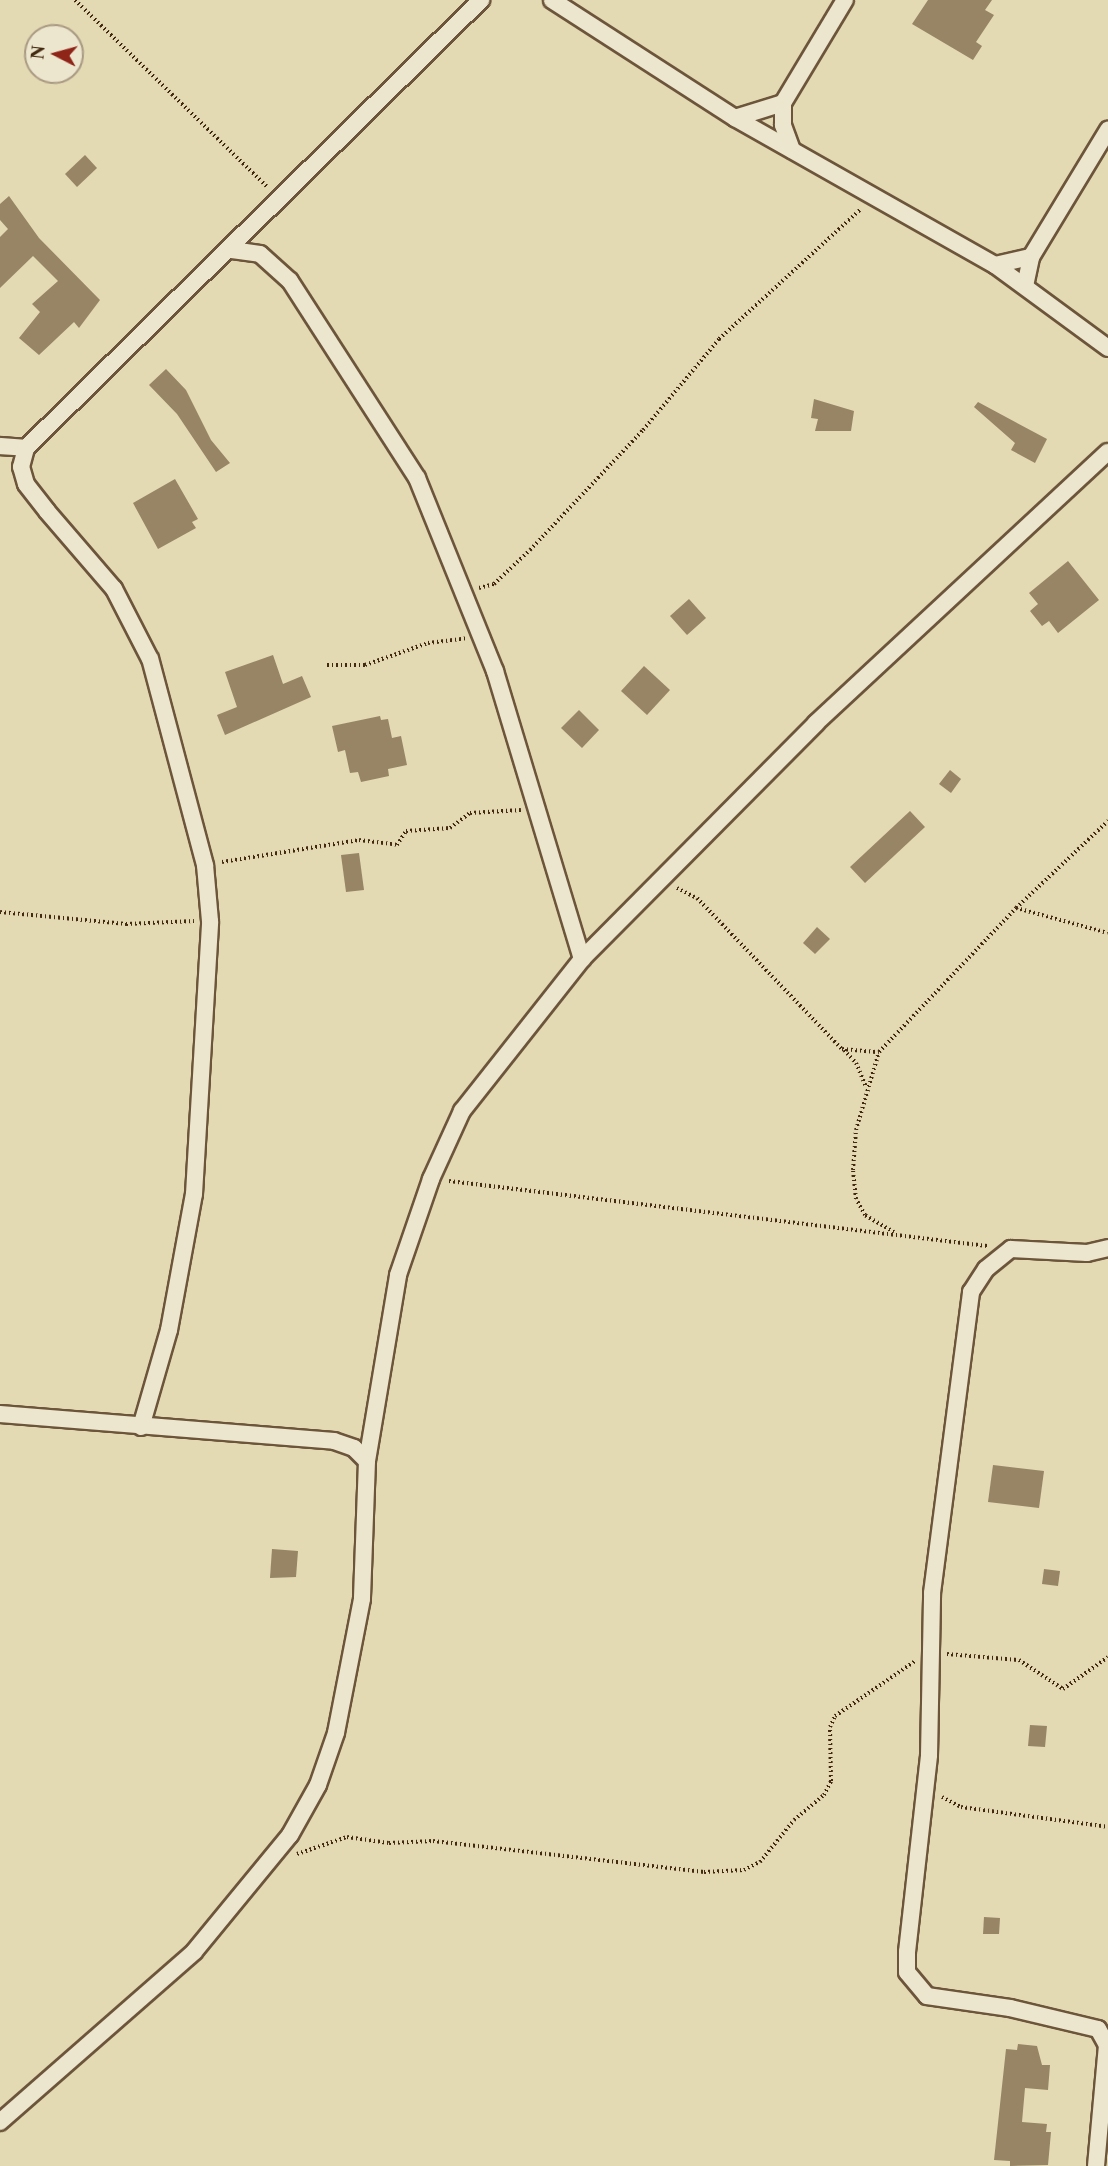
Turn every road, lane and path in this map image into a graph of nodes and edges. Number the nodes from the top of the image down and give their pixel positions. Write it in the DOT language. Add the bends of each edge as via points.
graph roads {
  1 [pos="75,0"];
  2 [pos="481,0"];
  3 [pos="552,0"];
  4 [pos="845,0"];
  5 [pos="783,103"];
  6 [pos="735,118"];
  7 [pos="1108,130"];
  8 [pos="792,150"];
  9 [pos="873,198"];
  10 [pos="279,199"];
  11 [pos="261,218"];
  12 [pos="232,250"];
  13 [pos="260,254"];
  14 [pos="1031,257"];
  15 [pos="995,265"];
  16 [pos="1025,286"];
  17 [pos="1108,348"];
  18 [pos="0,446"];
  19 [pos="26,448"];
  20 [pos="1108,452"];
  21 [pos="462,588"];
  22 [pos="481,635"];
  23 [pos="327,665"];
  24 [pos="536,809"];
  25 [pos="1108,822"];
  26 [pos="205,865"];
  27 [pos="657,886"];
  28 [pos="1017,908"];
  29 [pos="0,912"];
  30 [pos="210,921"];
  31 [pos="1108,933"];
  32 [pos="582,959"];
  33 [pos="842,1049"];
  34 [pos="879,1052"];
  35 [pos="866,1087"];
  36 [pos="430,1179"];
  37 [pos="897,1234"];
  38 [pos="1108,1248"];
  39 [pos="1011,1249"];
  40 [pos="0,1414"];
  41 [pos="141,1427"];
  42 [pos="367,1461"];
  43 [pos="928,1649"];
  44 [pos="1108,1657"];
  45 [pos="925,1785"];
  46 [pos="1108,1827"];
  47 [pos="292,1857"];
  48 [pos="1103,2029"];
  49 [pos="0,2122"];
  50 [pos="1096,2166"];
  1 -- 10 [label="path"];
  2 -- 10 [label="street"];
  3 -- 6 [label="street"];
  4 -- 5 [label="street"];
  5 -- 6 [label="street"];
  5 -- 8 [label="street" via="783,125"];
  6 -- 8 [label="street"];
  7 -- 14 [label="street"];
  8 -- 9 [label="street"];
  9 -- 15 [label="street" via="906,211"];
  9 -- 21 [label="path" via="719,339 643,430 501,578 483,588"];
  10 -- 11 [label="street"];
  11 -- 12 [label="street"];
  11 -- 13 [label="street"];
  12 -- 13 [label="street"];
  12 -- 19 [label="street"];
  13 -- 21 [label="street" via="290,281 417,478"];
  14 -- 15 [label="street"];
  14 -- 16 [label="street"];
  15 -- 16 [label="street"];
  16 -- 17 [label="street"];
  18 -- 19 [label="street"];
  19 -- 26 [label="street" via="21,467 26,484 114,589 150,659"];
  20 -- 27 [label="street" via="816,723"];
  21 -- 22 [label="street"];
  22 -- 23 [label="path" via="428,643 364,664"];
  22 -- 24 [label="street"];
  24 -- 26 [label="path" via="463,815 450,828 406,831 397,845 359,840"];
  24 -- 32 [label="street"];
  25 -- 28 [label="path"];
  26 -- 30 [label="street"];
  27 -- 32 [label="street"];
  27 -- 33 [label="path" via="683,889 697,898"];
  28 -- 31 [label="path"];
  28 -- 34 [label="path"];
  29 -- 30 [label="path" via="126,924"];
  30 -- 41 [label="street" via="194,1194 169,1330"];
  32 -- 36 [label="street" via="462,1111"];
  33 -- 34 [label="path"];
  33 -- 35 [label="path" via="856,1063"];
  34 -- 35 [label="path"];
  35 -- 37 [label="path" via="856,1130 856,1199 865,1215"];
  36 -- 37 [label="path"];
  36 -- 42 [label="street" via="398,1275"];
  37 -- 39 [label="path"];
  38 -- 39 [label="street" via="1087,1253"];
  39 -- 43 [label="street" via="986,1269 971,1292 964,1324"];
  40 -- 41 [label="street"];
  41 -- 42 [label="street" via="334,1441 354,1448"];
  42 -- 49 [label="street" via="362,1599 336,1733 318,1785 290,1835 194,1952"];
  43 -- 44 [label="path" via="964,1658 1019,1660 1063,1689"];
  43 -- 45 [label="street" via="932,1691"];
  43 -- 47 [label="path" via="835,1716 830,1727 831,1781 824,1795 794,1820 760,1862 744,1870 704,1872 433,1841 389,1843 347,1837"];
  45 -- 46 [label="path" via="961,1807"];
  45 -- 48 [label="street" via="907,1952 908,1972 915,1986 927,1996 1010,2008"];
  48 -- 50 [label="street" via="1107,2045"];
}
